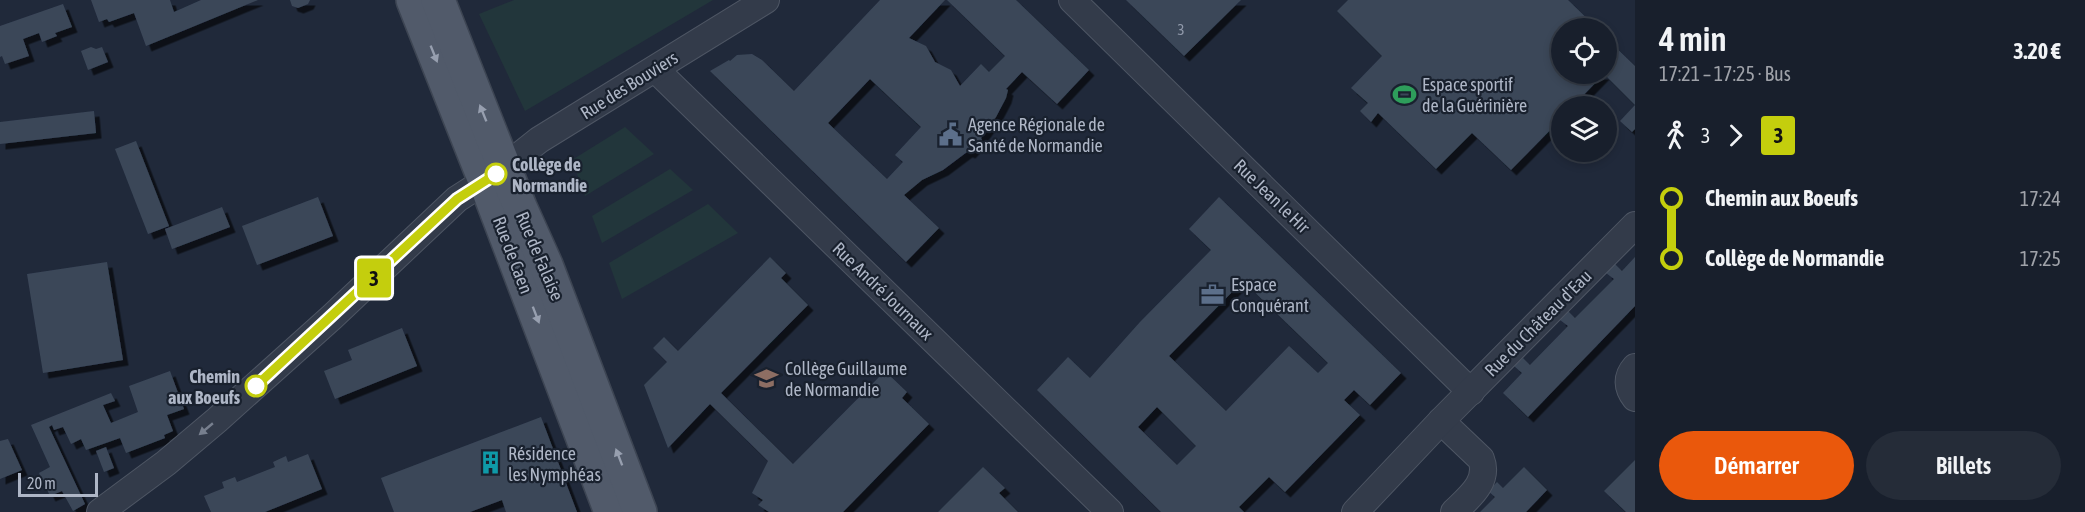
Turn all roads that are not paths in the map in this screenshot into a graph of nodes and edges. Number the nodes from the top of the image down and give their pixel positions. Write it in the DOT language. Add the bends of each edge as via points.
graph roads {
  1 [pos="413,0"];
  2 [pos="438,0"];
  3 [pos="766,0"];
  4 [pos="1072,0"];
  5 [pos="655,69"];
  6 [pos="495,174"];
  7 [pos="1635,225"];
  8 [pos="1635,367"];
  9 [pos="1471,392"];
  10 [pos="1635,398"];
  11 [pos="1441,421"];
  12 [pos="100,512"];
  13 [pos="611,512"];
  14 [pos="640,512"];
  15 [pos="1110,512"];
  16 [pos="1355,512"];
  17 [pos="1454,512"];
  1 -- 6 [label="main road, Rue de Caen, one-way"];
  6 -- 2 [label="main road, Rue de Falaise, one-way"];
  3 -- 5 [label="street, Rue des Bouviers"];
  4 -- 9 [label="street, Rue Jean le Hir"];
  5 -- 6 [label="street, Rue des Bouviers" via="539,140"];
  5 -- 15 [label="street, Rue André Journaux"];
  6 -- 12 [label="street, Rue des Bouviers, one-way" via="457,199 166,464"];
  6 -- 13 [label="main road, Rue de Caen, one-way"];
  14 -- 6 [label="main road, Rue de Falaise, one-way" via="546,265"];
  7 -- 9 [label="street, Rue du Château d'Eau"];
  8 -- 10 [label="street" via="1628,378"];
  9 -- 11 [label="street, Rue du Château d'Eau"];
  11 -- 16 [label="street, Rue du Château d'Eau"];
  11 -- 17 [label="street" via="1484,466 1478,487"];
}
